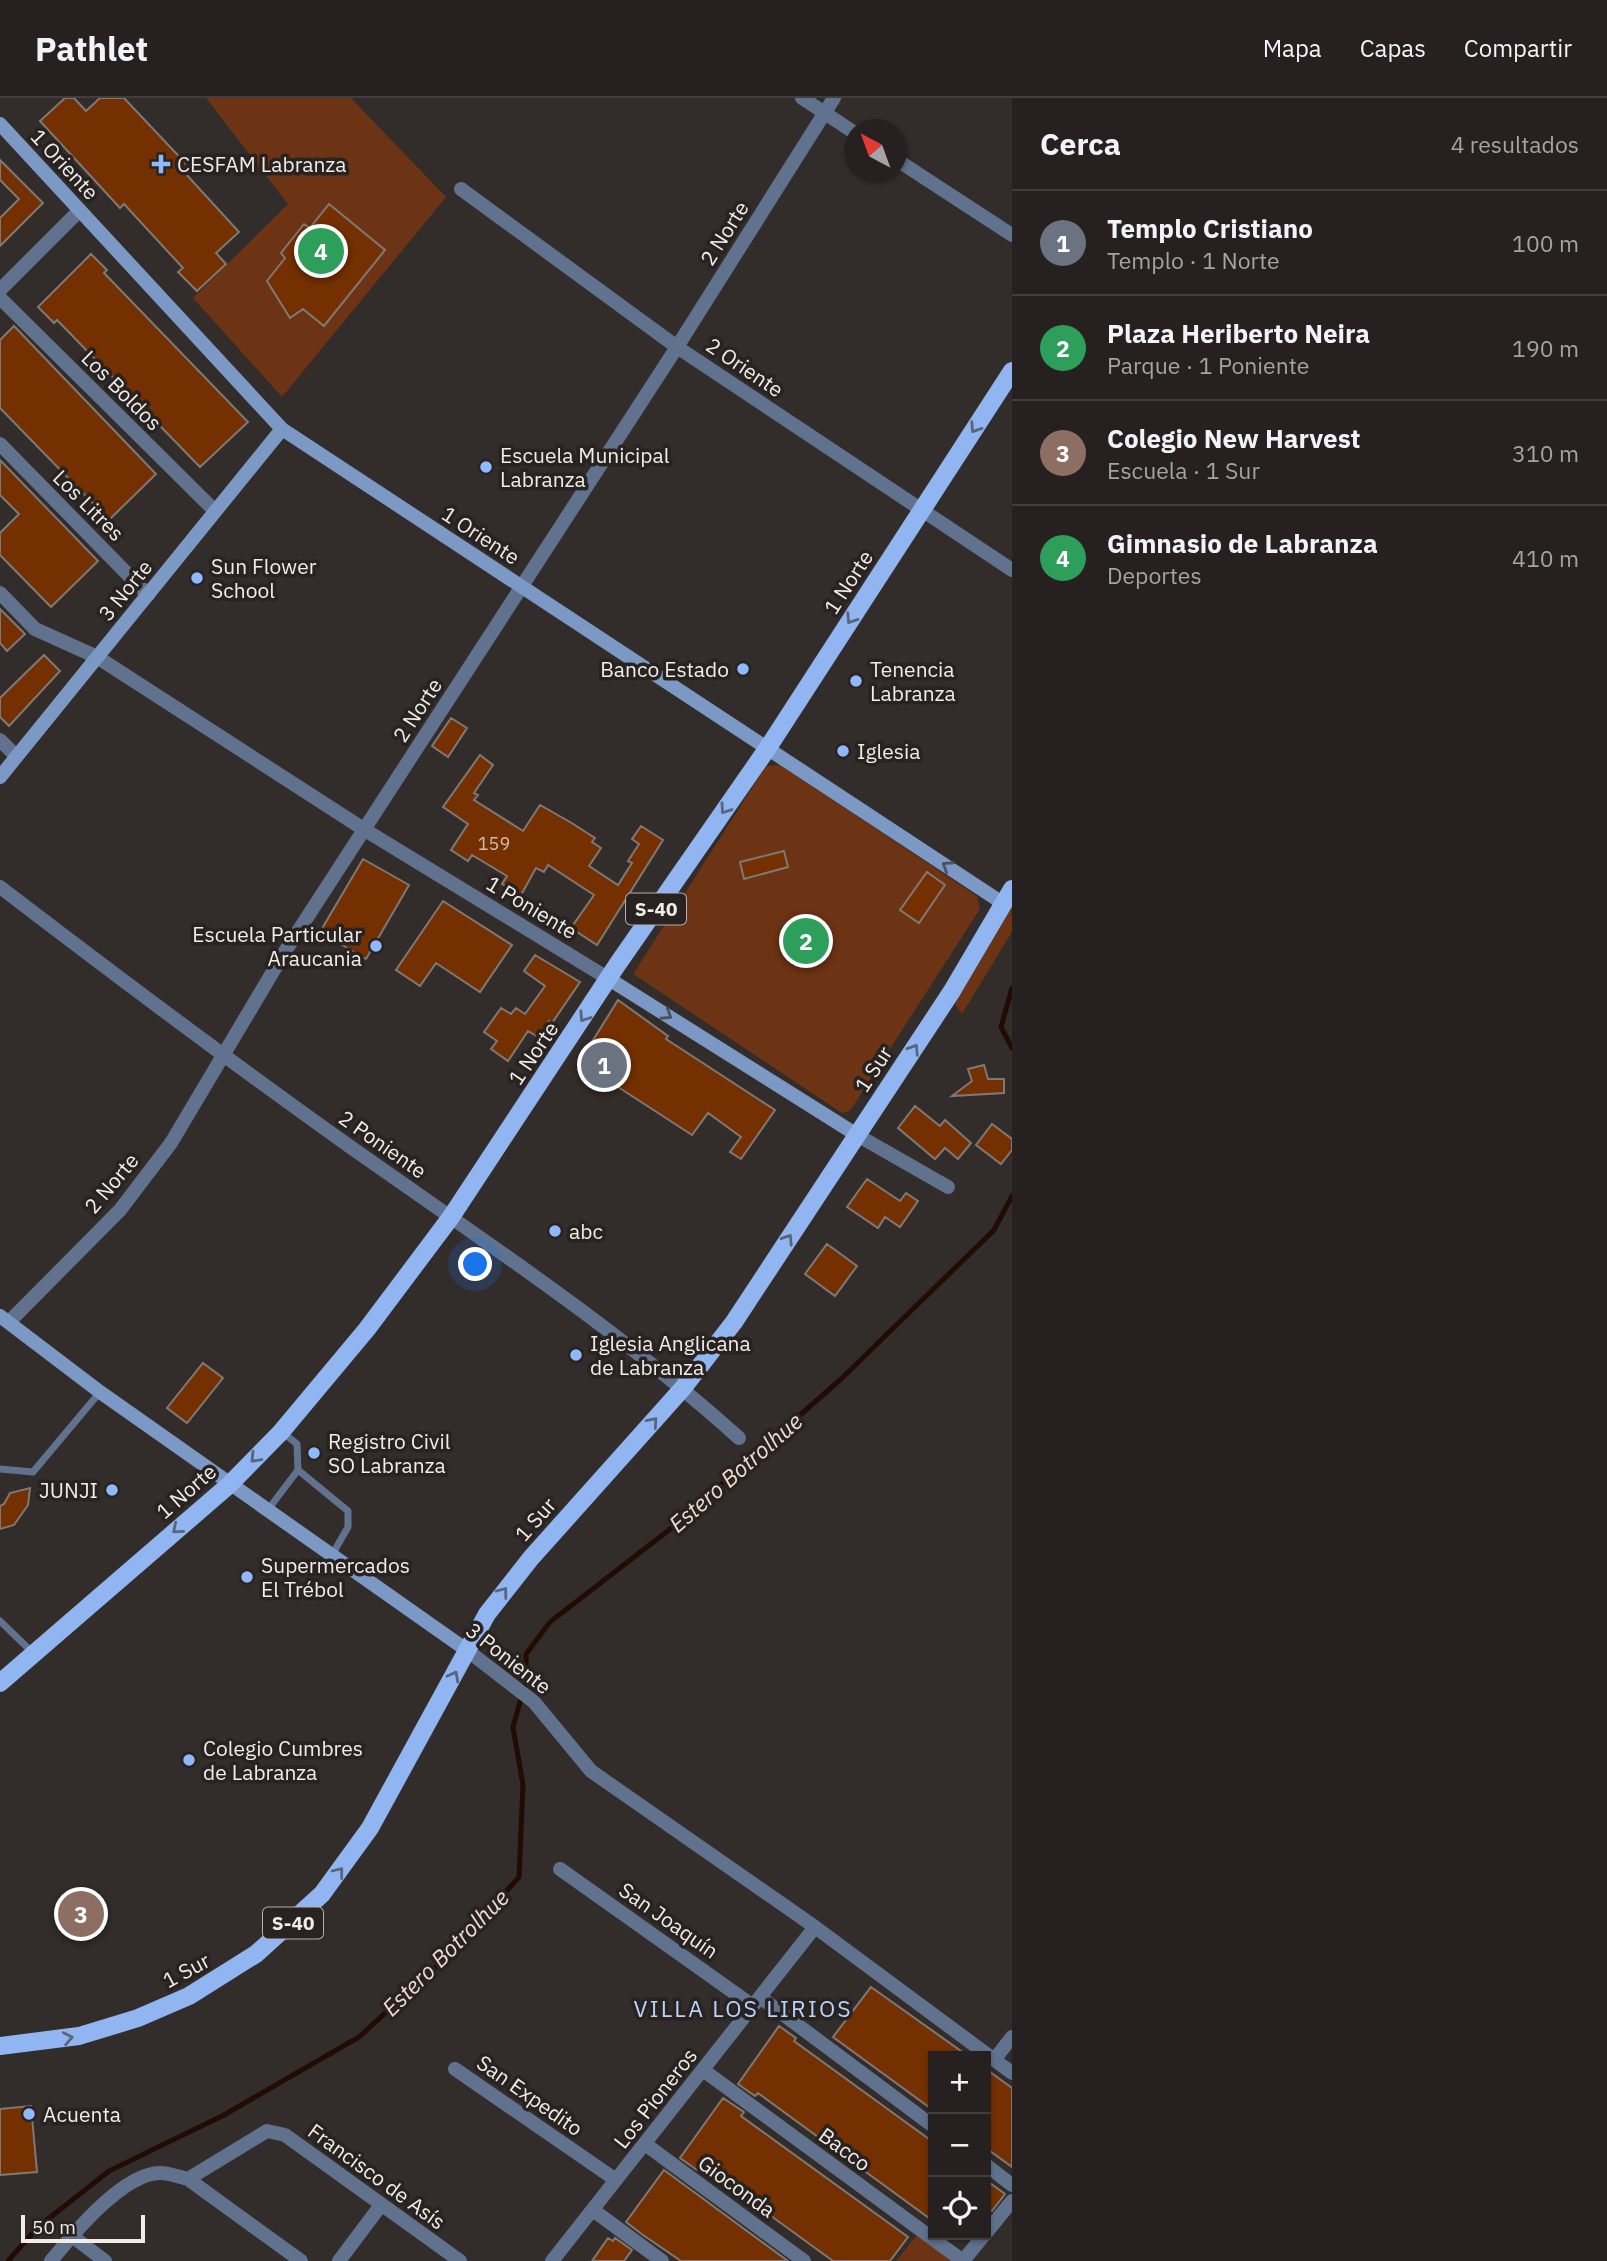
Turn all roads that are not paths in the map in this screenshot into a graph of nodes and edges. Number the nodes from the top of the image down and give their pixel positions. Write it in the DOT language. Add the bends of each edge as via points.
graph roads {
  1 [pos="802,98"];
  2 [pos="834,98"];
  3 [pos="824,113"];
  4 [pos="0,124"];
  5 [pos="844,126"];
  6 [pos="907,167"];
  7 [pos="461,189"];
  8 [pos="79,211"];
  9 [pos="1012,235"];
  10 [pos="0,290"];
  11 [pos="0,298"];
  12 [pos="677,347"];
  13 [pos="1012,371"];
  14 [pos="282,429"];
  15 [pos="0,444"];
  16 [pos="215,511"];
  17 [pos="921,511"];
  18 [pos="1012,570"];
  19 [pos="521,587"];
  20 [pos="0,593"];
  21 [pos="148,594"];
  22 [pos="97,657"];
  23 [pos="0,740"];
  24 [pos="767,749"];
  25 [pos="16,757"];
  26 [pos="0,777"];
  27 [pos="365,830"];
  28 [pos="0,887"];
  29 [pos="1008,896"];
  30 [pos="609,979"];
  31 [pos="223,1057"];
  32 [pos="857,1135"];
  33 [pos="948,1187"];
  34 [pos="451,1217"];
  35 [pos="4,1319"];
  36 [pos="683,1388"];
  37 [pos="100,1392"];
  38 [pos="281,1432"];
  39 [pos="739,1438"];
  40 [pos="0,1469"];
  41 [pos="298,1470"];
  42 [pos="229,1485"];
  43 [pos="267,1511"];
  44 [pos="331,1556"];
  45 [pos="0,1621"];
  46 [pos="468,1651"];
  47 [pos="33,1653"];
  48 [pos="0,1683"];
  49 [pos="560,1869"];
  50 [pos="815,1927"];
  51 [pos="757,2002"];
  52 [pos="1012,2037"];
  53 [pos="0,2046"];
  54 [pos="994,2060"];
  55 [pos="455,2069"];
  56 [pos="703,2070"];
  57 [pos="1012,2073"];
  58 [pos="928,2122"];
  59 [pos="645,2144"];
  60 [pos="991,2169"];
  61 [pos="188,2179"];
  62 [pos="616,2180"];
  63 [pos="1012,2185"];
  64 [pos="1012,2201"];
  65 [pos="381,2205"];
  66 [pos="593,2210"];
  67 [pos="991,2227"];
  68 [pos="72,2236"];
  69 [pos="980,2240"];
  70 [pos="51,2261"];
  71 [pos="105,2261"];
  72 [pos="301,2261"];
  73 [pos="339,2261"];
  74 [pos="460,2261"];
  75 [pos="552,2261"];
  76 [pos="662,2261"];
  77 [pos="804,2261"];
  78 [pos="963,2261"];
  1 -- 3 [label="street"];
  2 -- 3 [label="street, 2 Norte"];
  3 -- 5 [label="street"];
  3 -- 12 [label="street, 2 Norte"];
  4 -- 8 [label="street, 1 Oriente"];
  6 -- 9 [label="street"];
  7 -- 12 [label="street, 2 Oriente"];
  8 -- 10 [label="street"];
  8 -- 14 [label="street, 1 Oriente"];
  11 -- 16 [label="street, Los Boldos"];
  12 -- 17 [label="street, 2 Oriente"];
  12 -- 19 [label="street, 2 Norte"];
  13 -- 17 [label="main road, 1 Norte / S-40, one-way"];
  14 -- 16 [label="street, 3 Norte"];
  14 -- 19 [label="street, 1 Oriente"];
  15 -- 21 [label="street, Los Litres"];
  16 -- 21 [label="street, 3 Norte"];
  17 -- 18 [label="street, 2 Oriente"];
  17 -- 24 [label="main road, 1 Norte / S-40, one-way"];
  19 -- 24 [label="street, 1 Oriente"];
  19 -- 27 [label="street, 2 Norte"];
  20 -- 22 [label="street, 1 Poniente" via="35,629"];
  21 -- 22 [label="street, 3 Norte"];
  22 -- 25 [label="street, 3 Norte"];
  22 -- 27 [label="street, 1 Poniente"];
  23 -- 25 [label="street"];
  29 -- 24 [label="street, 1 Oriente, one-way"];
  24 -- 30 [label="main road, 1 Norte / S-40, one-way"];
  25 -- 26 [label="street, 3 Norte"];
  27 -- 30 [label="street, 1 Poniente"];
  27 -- 31 [label="street, 2 Norte"];
  28 -- 31 [label="street, 2 Poniente"];
  32 -- 29 [label="main road, 1 Sur / S-40, one-way" via="953,991"];
  30 -- 32 [label="street, 1 Poniente, one-way"];
  30 -- 34 [label="main road, 1 Norte / S-40, one-way"];
  31 -- 34 [label="street, 2 Poniente"];
  31 -- 35 [label="street, 2 Norte" via="171,1143 120,1210"];
  32 -- 33 [label="street, 1 Poniente"];
  36 -- 32 [label="main road, 1 Sur / S-40, one-way" via="734,1322"];
  34 -- 36 [label="street, 2 Poniente"];
  34 -- 38 [label="main road, 1 Norte / S-40" via="367,1329"];
  35 -- 37 [label="street, 3 Poniente"];
  36 -- 39 [label="street, 2 Poniente"];
  46 -- 36 [label="main road, 1 Sur / S-40, one-way" via="505,1588"];
  37 -- 40 [label="lane" via="33,1472"];
  37 -- 42 [label="street, 3 Poniente"];
  38 -- 41 [label="lane" via="298,1447"];
  38 -- 42 [label="main road, 1 Norte / S-40, one-way"];
  41 -- 43 [label="lane"];
  41 -- 44 [label="lane" via="348,1511 348,1527"];
  42 -- 43 [label="street, 3 Poniente"];
  42 -- 47 [label="main road, 1 Norte / S-40, one-way"];
  43 -- 44 [label="street, 3 Poniente"];
  44 -- 46 [label="street, 3 Poniente"];
  45 -- 47 [label="lane"];
  46 -- 50 [label="street, 3 Poniente" via="534,1702 592,1771"];
  53 -- 46 [label="main road, 1 Sur / S-40, one-way" via="79,2036 138,2018 211,1984 279,1936 355,1851"];
  47 -- 48 [label="main road, 1 Norte / S-40"];
  49 -- 51 [label="street, San Joaquín"];
  50 -- 51 [label="street, Los Pioneros"];
  50 -- 54 [label="street, 3 Poniente"];
  51 -- 56 [label="street, Los Pioneros"];
  51 -- 58 [label="street, San Joaquín"];
  52 -- 54 [label="street"];
  54 -- 57 [label="street, 3 Poniente"];
  55 -- 62 [label="street, San Expedito"];
  56 -- 59 [label="street, Los Pioneros"];
  56 -- 78 [label="street, Bacco"];
  59 -- 62 [label="street, Los Pioneros"];
  59 -- 77 [label="street, Gioconda"];
  60 -- 63 [label="street"];
  61 -- 65 [label="street, Francisco de Asís" via="267,2131 285,2135"];
  61 -- 68 [label="street" via="159,2172 125,2185"];
  61 -- 72 [label="street"];
  62 -- 66 [label="street, Los Pioneros"];
  64 -- 67 [label="street"];
  65 -- 73 [label="street"];
  65 -- 74 [label="street, Francisco de Asís"];
  66 -- 75 [label="street, Los Pioneros"];
  66 -- 76 [label="street"];
  68 -- 70 [label="street"];
  68 -- 71 [label="street"];
  69 -- 78 [label="street"];
}
